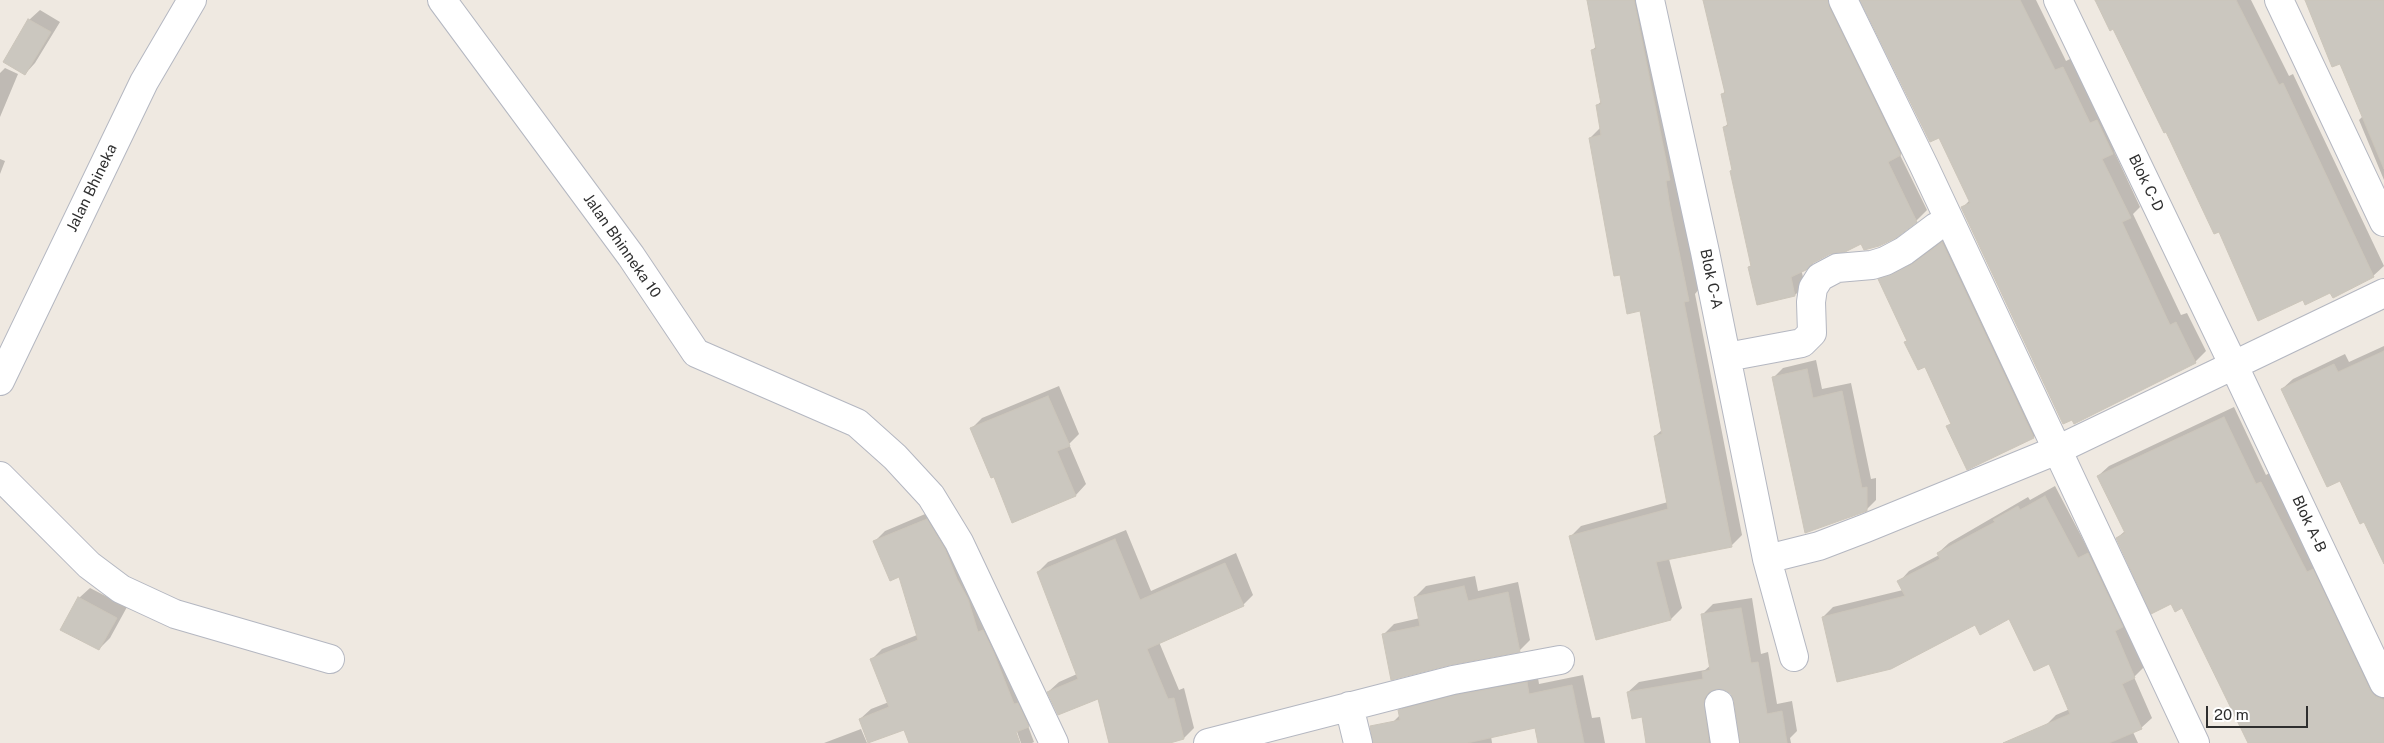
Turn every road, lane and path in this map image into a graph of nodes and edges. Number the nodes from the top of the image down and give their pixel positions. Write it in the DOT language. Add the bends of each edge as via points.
graph roads {
  1 [pos="192,0"];
  2 [pos="442,0"];
  3 [pos="1650,0"];
  4 [pos="1843,0"];
  5 [pos="2058,0"];
  6 [pos="2280,0"];
  7 [pos="1949,220"];
  8 [pos="2384,222"];
  9 [pos="2384,293"];
  10 [pos="1727,358"];
  11 [pos="2234,366"];
  12 [pos="0,381"];
  13 [pos="2057,450"];
  14 [pos="0,476"];
  15 [pos="1767,560"];
  16 [pos="1794,657"];
  17 [pos="330,659"];
  18 [pos="1560,660"];
  19 [pos="2384,683"];
  20 [pos="1719,704"];
  21 [pos="1349,706"];
  22 [pos="1054,743"];
  23 [pos="1208,743"];
  24 [pos="1358,743"];
  25 [pos="1725,743"];
  26 [pos="2195,743"];
  1 -- 12 [label="street, Jalan Bhineka" via="144,82"];
  2 -- 22 [label="street, Jalan Bhinneka 10" via="631,256 696,353 857,423 931,496 959,542"];
  3 -- 10 [label="street, Blok C-A"];
  4 -- 7 [label="street"];
  5 -- 11 [label="street, Blok C-D"];
  6 -- 8 [label="street"];
  7 -- 10 [label="street" via="1885,261 1838,268 1820,277 1811,302 1812,333 1802,343"];
  7 -- 13 [label="street"];
  9 -- 11 [label="street"];
  10 -- 15 [label="street, Blok C-A"];
  11 -- 13 [label="street"];
  11 -- 19 [label="street, Blok A-B"];
  13 -- 15 [label="street" via="1819,546"];
  13 -- 26 [label="street"];
  14 -- 17 [label="street" via="89,565 121,589 176,614"];
  15 -- 16 [label="street, Blok C-A"];
  18 -- 21 [label="street" via="1453,680"];
  20 -- 25 [label="street"];
  21 -- 23 [label="street"];
  21 -- 24 [label="street"];
}
